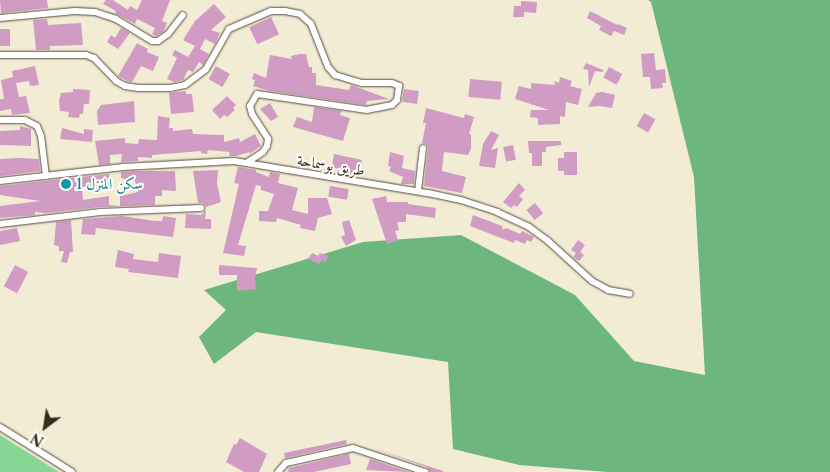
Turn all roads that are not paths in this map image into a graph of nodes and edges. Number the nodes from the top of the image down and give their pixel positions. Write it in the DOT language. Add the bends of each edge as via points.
graph roads {
  1 [pos="183,15"];
  2 [pos="0,18"];
  3 [pos="0,55"];
  4 [pos="0,120"];
  5 [pos="424,148"];
  6 [pos="246,163"];
  7 [pos="46,176"];
  8 [pos="0,181"];
  9 [pos="418,191"];
  10 [pos="201,208"];
  11 [pos="0,224"];
  12 [pos="630,294"];
  13 [pos="0,428"];
  14 [pos="72,472"];
  15 [pos="278,472"];
  16 [pos="425,472"];
  1 -- 2 [label="street" via="158,41 152,41 116,19 96,12"];
  3 -- 6 [label="street" via="86,55 94,58 125,86 170,88 185,85 206,69 228,29 271,11 285,11 300,14 311,24 328,68 335,76 362,83 399,86 398,100 392,105 367,110 257,94 250,106 268,139 268,146"];
  4 -- 7 [label="street" via="25,120 37,126"];
  5 -- 9 [label="street"];
  6 -- 7 [label="street, طريق بوسماحة" via="123,167"];
  6 -- 9 [label="street, طريق بوسماحة"];
  7 -- 8 [label="street, طريق بوسماحة"];
  9 -- 12 [label="street, طريق بوسماحة" via="497,212 548,241 592,281 608,290"];
  10 -- 11 [label="street" via="100,212"];
  13 -- 14 [label="street"];
  15 -- 16 [label="street" via="286,463 352,448"];
}
